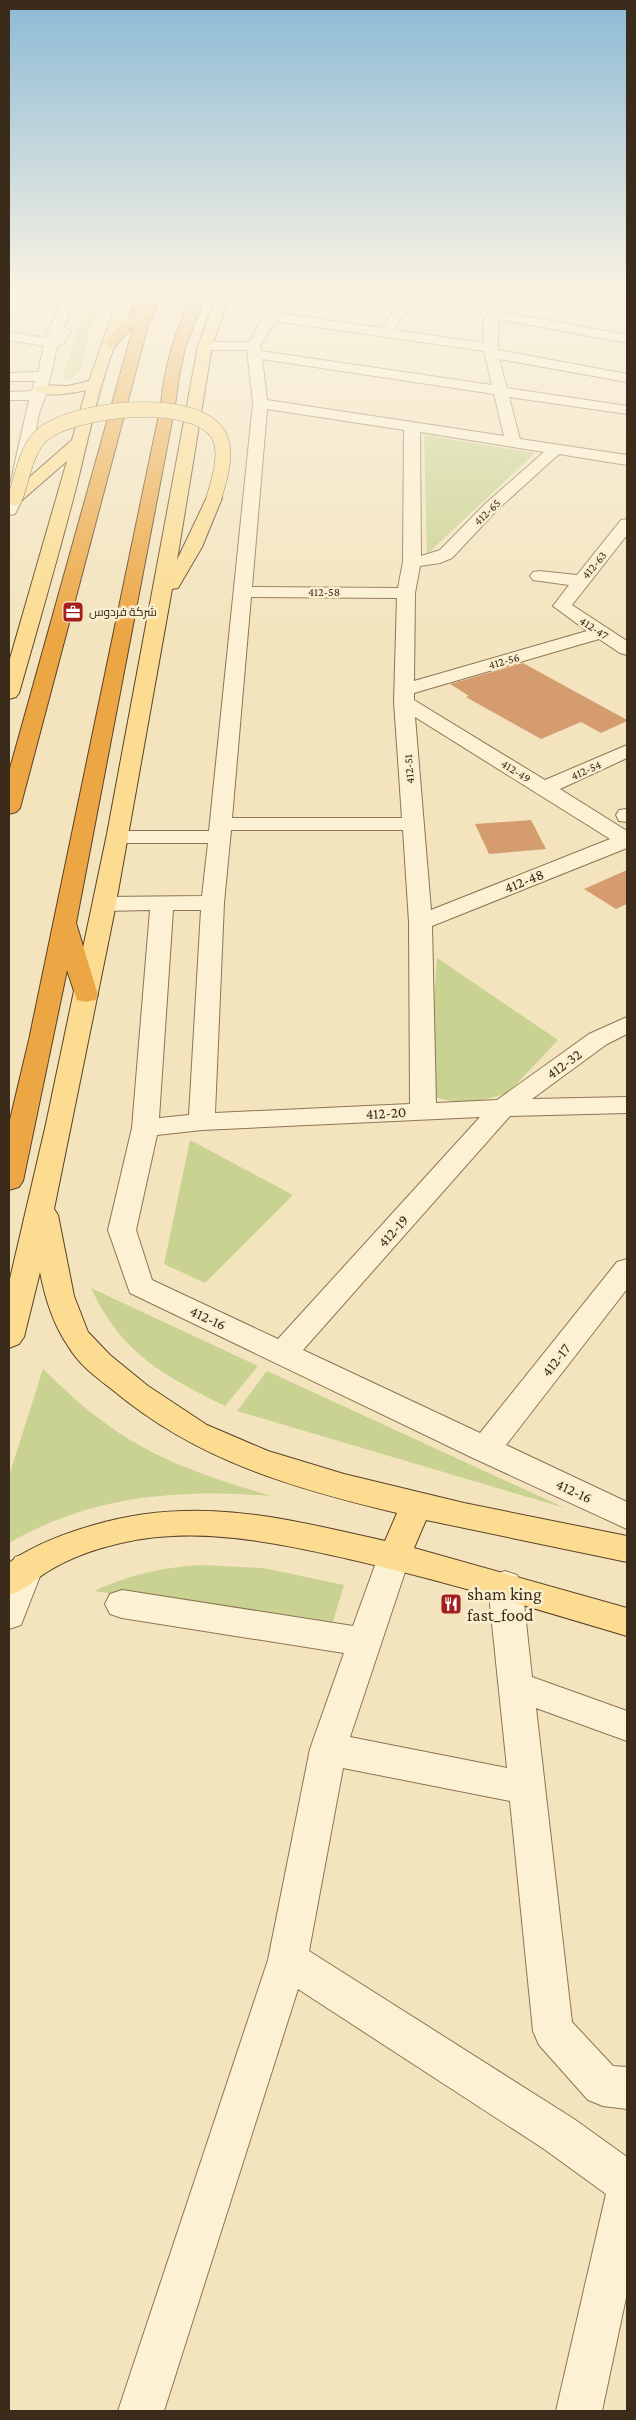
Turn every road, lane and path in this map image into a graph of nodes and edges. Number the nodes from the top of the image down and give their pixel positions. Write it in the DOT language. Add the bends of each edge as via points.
graph roads {
  1 [pos="34,406"];
  2 [pos="89,406"];
  3 [pos="120,406"];
  4 [pos="167,406"];
  5 [pos="195,406"];
  6 [pos="260,406"];
  7 [pos="279,406"];
  8 [pos="503,406"];
  9 [pos="601,406"];
  10 [pos="627,410"];
  11 [pos="17,413"];
  12 [pos="32,413"];
  13 [pos="412,427"];
  14 [pos="513,442"];
  15 [pos="78,443"];
  16 [pos="556,449"];
  17 [pos="627,460"];
  18 [pos="12,504"];
  19 [pos="627,524"];
  20 [pos="412,562"];
  21 [pos="539,576"];
  22 [pos="580,581"];
  23 [pos="242,592"];
  24 [pos="406,592"];
  25 [pos="163,598"];
  26 [pos="562,606"];
  27 [pos="602,632"];
  28 [pos="627,649"];
  29 [pos="9,693"];
  30 [pos="405,695"];
  31 [pos="627,751"];
  32 [pos="545,788"];
  33 [pos="9,808"];
  34 [pos="627,816"];
  35 [pos="413,824"];
  36 [pos="604,825"];
  37 [pos="220,830"];
  38 [pos="119,837"];
  39 [pos="627,840"];
  40 [pos="162,903"];
  41 [pos="213,903"];
  42 [pos="105,904"];
  43 [pos="64,919"];
  44 [pos="420,922"];
  45 [pos="86,995"];
  46 [pos="627,1024"];
  47 [pos="627,1105"];
  48 [pos="504,1108"];
  49 [pos="423,1111"];
  50 [pos="202,1122"];
  51 [pos="145,1128"];
  52 [pos="9,1181"];
  53 [pos="42,1206"];
  54 [pos="627,1270"];
  55 [pos="9,1337"];
  56 [pos="282,1354"];
  57 [pos="484,1450"];
  58 [pos="417,1505"];
  59 [pos="627,1516"];
  60 [pos="627,1549"];
  61 [pos="394,1557"];
  62 [pos="18,1574"];
  63 [pos="505,1585"];
  64 [pos="122,1604"];
  65 [pos="9,1615"];
  66 [pos="627,1622"];
  67 [pos="366,1642"];
  68 [pos="516,1686"];
  69 [pos="627,1726"];
  70 [pos="328,1749"];
  71 [pos="527,1788"];
  72 [pos="288,1960"];
  73 [pos="627,2088"];
  74 [pos="627,2183"];
  75 [pos="627,2194"];
  76 [pos="141,2411"];
  77 [pos="579,2411"];
  1 -- 12 [label="street"];
  2 -- 15 [label="main road"];
  3 -- 33 [label="highway"];
  4 -- 43 [label="highway"];
  5 -- 25 [label="main road"];
  6 -- 23 [label="street"];
  7 -- 13 [label="street"];
  8 -- 14 [label="street"];
  9 -- 10 [label="street"];
  11 -- 12 [label="street"];
  12 -- 18 [label="street"];
  13 -- 14 [label="street"];
  13 -- 20 [label="street, 412-51"];
  14 -- 16 [label="street"];
  15 -- 18 [label="main road"];
  15 -- 29 [label="main road"];
  16 -- 17 [label="street"];
  16 -- 20 [label="street, 412-65" via="491,507 446,554 434,560"];
  18 -- 25 [label="main road, bridge" via="35,446 51,428 83,416 141,410 188,416 206,422 216,431 222,457 214,498 193,548"];
  19 -- 22 [label="street, 412-63"];
  20 -- 24 [label="street, 412-51"];
  21 -- 22 [label="street"];
  22 -- 26 [label="street, 412-63"];
  23 -- 24 [label="street, 412-58"];
  23 -- 37 [label="street"];
  24 -- 30 [label="street, 412-51"];
  25 -- 38 [label="main road"];
  26 -- 27 [label="street, 412-47"];
  27 -- 28 [label="street, 412-47"];
  27 -- 30 [label="street, 412-56"];
  30 -- 32 [label="street, 412-49"];
  30 -- 35 [label="street, 412-51"];
  31 -- 32 [label="street, 412-54"];
  32 -- 36 [label="street, 412-49"];
  34 -- 36 [label="street"];
  35 -- 37 [label="street"];
  35 -- 44 [label="street, 412-51"];
  36 -- 39 [label="street, 412-49"];
  37 -- 38 [label="street"];
  37 -- 41 [label="street"];
  38 -- 42 [label="main road"];
  39 -- 44 [label="street, 412-48"];
  40 -- 41 [label="street"];
  40 -- 42 [label="street"];
  40 -- 51 [label="street, 412-16"];
  41 -- 50 [label="street"];
  42 -- 45 [label="main road"];
  43 -- 45 [label="highway"];
  43 -- 52 [label="highway"];
  44 -- 49 [label="street, 412-51"];
  45 -- 53 [label="main road"];
  46 -- 48 [label="street, 412-32" via="598,1039"];
  47 -- 48 [label="street, 412-20"];
  48 -- 49 [label="street, 412-20"];
  48 -- 56 [label="street, 412-19"];
  49 -- 50 [label="street, 412-20"];
  50 -- 51 [label="street, 412-20"];
  51 -- 56 [label="street, 412-16" via="122,1230 140,1286"];
  53 -- 55 [label="main road"];
  53 -- 58 [label="main road" via="63,1304 77,1338 104,1368 182,1425 228,1448 341,1487"];
  54 -- 57 [label="street, 412-17"];
  56 -- 57 [label="street, 412-16"];
  57 -- 59 [label="street, 412-16"];
  58 -- 60 [label="main road"];
  58 -- 61 [label="main road"];
  61 -- 62 [label="main road" via="258,1526 161,1522 117,1529 71,1545"];
  61 -- 63 [label="main road"];
  61 -- 67 [label="street"];
  62 -- 65 [label="street"];
  63 -- 66 [label="main road"];
  63 -- 68 [label="street"];
  64 -- 67 [label="street"];
  67 -- 70 [label="street"];
  68 -- 69 [label="street"];
  68 -- 71 [label="street"];
  70 -- 71 [label="street"];
  70 -- 72 [label="street"];
  71 -- 73 [label="street" via="553,2031 603,2085"];
  72 -- 74 [label="street" via="559,2134"];
  72 -- 76 [label="street"];
  75 -- 77 [label="street"];
}
